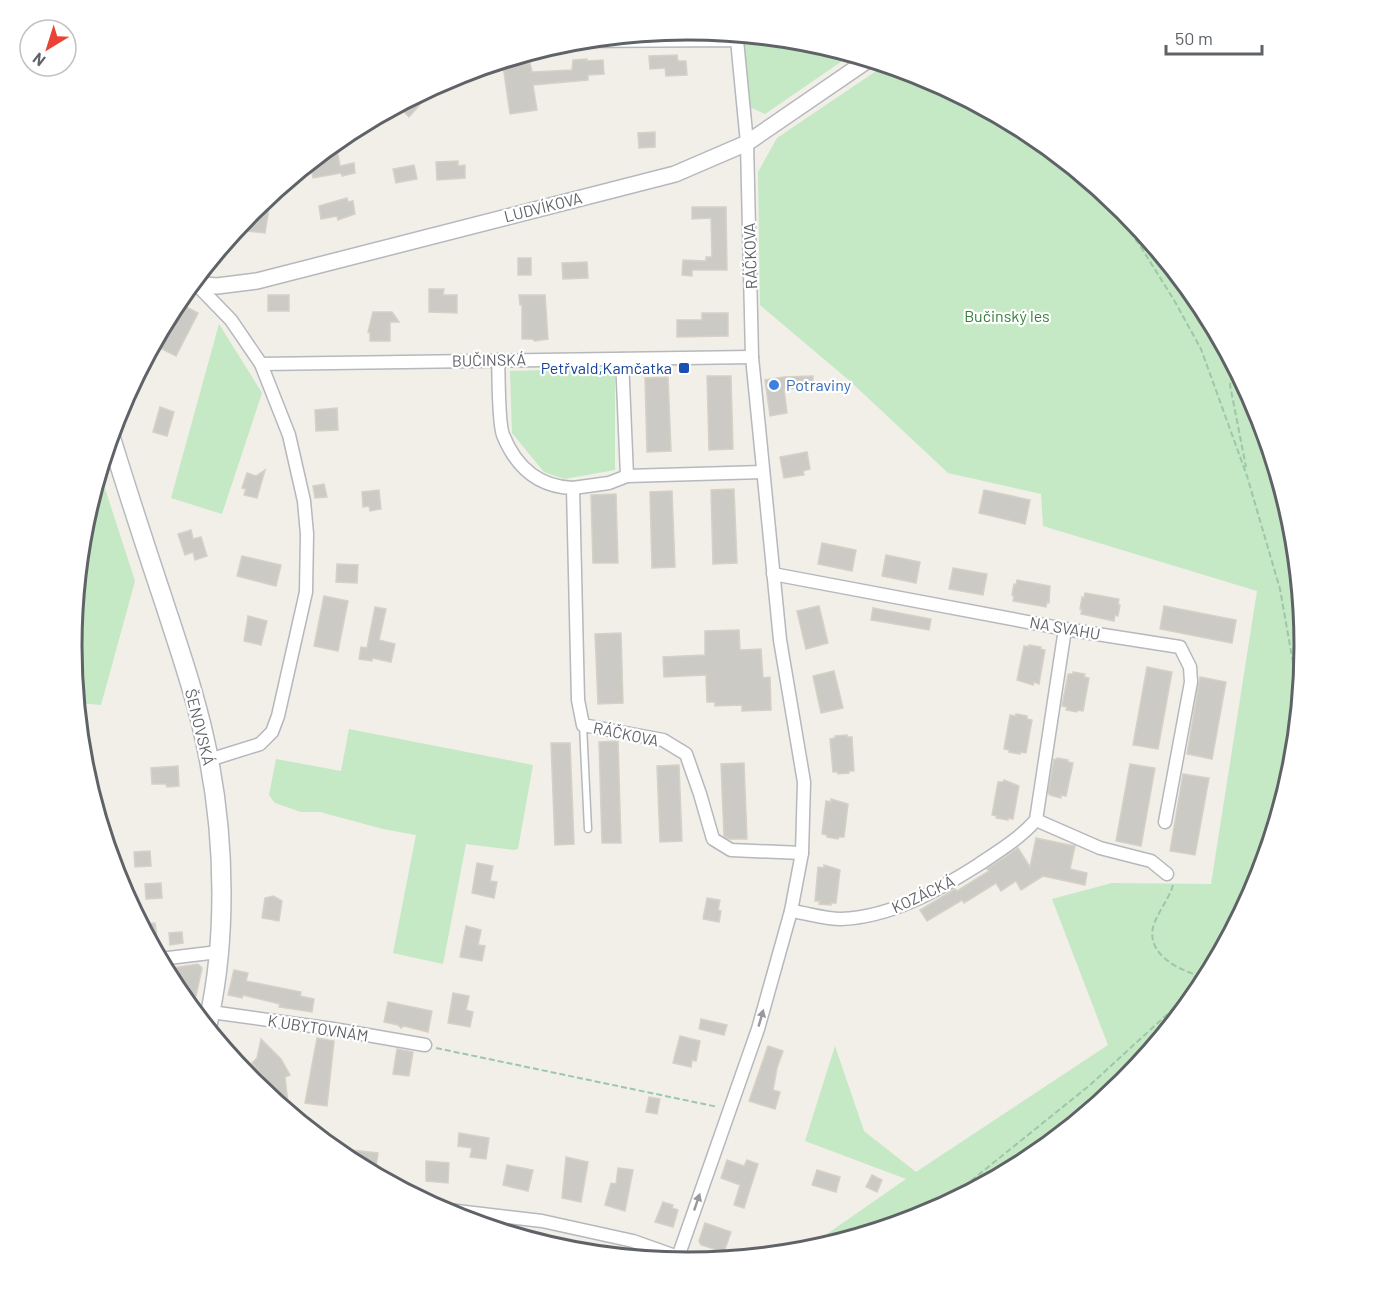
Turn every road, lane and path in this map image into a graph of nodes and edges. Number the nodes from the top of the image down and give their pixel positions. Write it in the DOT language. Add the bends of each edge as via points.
graph roads {
  1 [pos="698,40"];
  2 [pos="672,41"];
  3 [pos="737,43"];
  4 [pos="860,66"];
  5 [pos="747,143"];
  6 [pos="1133,237"];
  7 [pos="202,285"];
  8 [pos="199,289"];
  9 [pos="752,357"];
  10 [pos="622,359"];
  11 [pos="498,360"];
  12 [pos="261,364"];
  13 [pos="1231,378"];
  14 [pos="115,451"];
  15 [pos="763,472"];
  16 [pos="627,476"];
  17 [pos="1247,476"];
  18 [pos="573,488"];
  19 [pos="773,574"];
  20 [pos="1065,629"];
  21 [pos="1293,663"];
  22 [pos="584,725"];
  23 [pos="209,760"];
  24 [pos="1036,820"];
  25 [pos="1165,822"];
  26 [pos="588,829"];
  27 [pos="802,854"];
  28 [pos="1167,874"];
  29 [pos="791,911"];
  30 [pos="218,952"];
  31 [pos="170,958"];
  32 [pos="1195,976"];
  33 [pos="1171,1011"];
  34 [pos="209,1017"];
  35 [pos="212,1019"];
  36 [pos="425,1046"];
  37 [pos="729,1110"];
  38 [pos="971,1181"];
  39 [pos="479,1214"];
  40 [pos="660,1251"];
  41 [pos="680,1252"];
  1 -- 2 [label="street, RÁČKOVA"];
  3 -- 5 [label="street, RÁČKOVA"];
  4 -- 5 [label="street, LUDVÍKOVA"];
  5 -- 7 [label="street, LUDVÍKOVA" via="675,174 257,280 227,286"];
  5 -- 9 [label="street, RÁČKOVA"];
  6 -- 17 [label="path" via="1201,349"];
  8 -- 12 [label="street" via="231,320"];
  9 -- 10 [label="street, BUČINSKÁ"];
  9 -- 15 [label="street, RÁČKOVA"];
  10 -- 11 [label="street, BUČINSKÁ"];
  10 -- 16 [label="street"];
  11 -- 12 [label="street, BUČINSKÁ"];
  11 -- 18 [label="street" via="502,434 519,463 537,480"];
  12 -- 23 [label="street" via="284,421 297,468 307,534 306,592 272,732 260,744"];
  13 -- 17 [label="path"];
  14 -- 23 [label="main road, ŠENOVSKÁ" via="176,637"];
  15 -- 16 [label="street"];
  15 -- 19 [label="street, RÁČKOVA"];
  16 -- 18 [label="street"];
  17 -- 21 [label="path" via="1280,589"];
  18 -- 22 [label="street, RÁČKOVA" via="578,700"];
  19 -- 20 [label="street, NA SVAHU"];
  19 -- 27 [label="street, RÁČKOVA" via="804,782"];
  20 -- 24 [label="street"];
  20 -- 25 [label="street, NA SVAHU" via="1180,647 1190,667 1191,682"];
  22 -- 26 [label="lane"];
  22 -- 27 [label="street, RÁČKOVA" via="663,740 686,754 712,839 731,850"];
  23 -- 30 [label="main road, ŠENOVSKÁ" via="220,865"];
  24 -- 28 [label="street" via="1100,848 1151,861"];
  24 -- 29 [label="street, KOZÁCKÁ" via="1003,849 945,886 911,902 879,913 841,919"];
  27 -- 29 [label="street, RÁČKOVA"];
  28 -- 32 [label="path" via="1173,885 1170,898 1154,923 1152,943 1180,970"];
  37 -- 29 [label="street, RÁČKOVA, one-way" via="758,1029"];
  30 -- 31 [label="street"];
  30 -- 34 [label="main road, ŠENOVSKÁ"];
  33 -- 38 [label="path" via="1090,1085"];
  35 -- 36 [label="street, K UBYTOVNÁM" via="333,1029"];
  36 -- 37 [label="path"];
  41 -- 37 [label="street, RÁČKOVA, one-way"];
  39 -- 40 [label="street" via="542,1221"];
}
